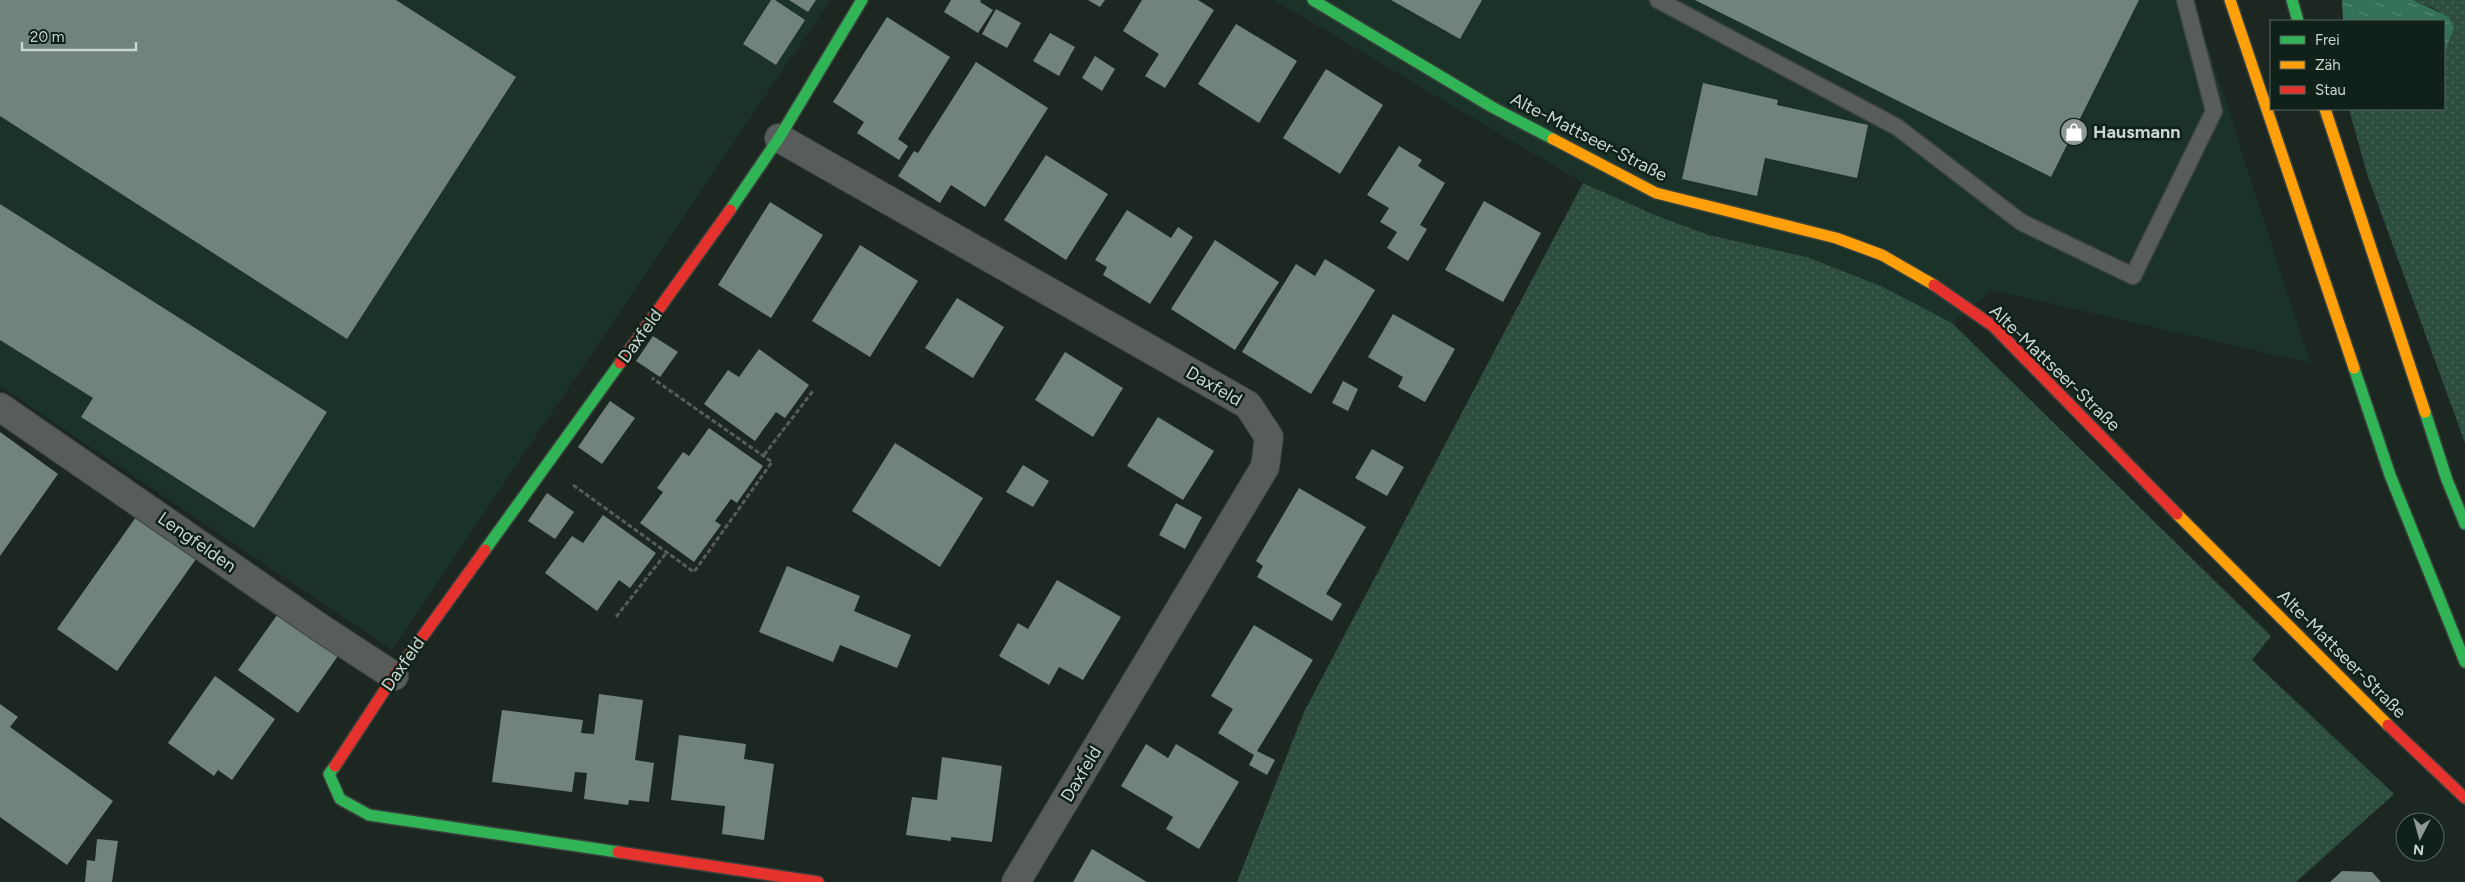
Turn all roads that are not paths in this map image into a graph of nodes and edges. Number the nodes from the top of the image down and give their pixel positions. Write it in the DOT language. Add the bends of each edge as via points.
graph roads {
  1 [pos="862,0"];
  2 [pos="1312,0"];
  3 [pos="1658,0"];
  4 [pos="2185,0"];
  5 [pos="2230,0"];
  6 [pos="2292,0"];
  7 [pos="2298,20"];
  8 [pos="2325,110"];
  9 [pos="779,138"];
  10 [pos="0,407"];
  11 [pos="2465,524"];
  12 [pos="2465,662"];
  13 [pos="394,676"];
  14 [pos="2465,798"];
  15 [pos="818,882"];
  16 [pos="1016,882"];
  1 -- 9 [label="street, Daxfeld"];
  2 -- 14 [label="street, Alte-Mattseer-Straße" via="1492,107 1656,193 1836,238 1882,255 1923,278 1993,326 2349,688"];
  3 -- 4 [label="lane" via="1897,127 2021,222 2133,276 2214,111"];
  5 -- 12 [label="street" via="2390,475"];
  6 -- 7 [label="street"];
  8 -- 11 [label="street" via="2447,480"];
  9 -- 13 [label="street, Daxfeld"];
  9 -- 16 [label="street, Daxfeld" via="1248,405 1270,437 1265,467"];
  10 -- 13 [label="street, Lengfelden"];
  13 -- 15 [label="street, Daxfeld" via="329,774 340,798 369,815"];
}
